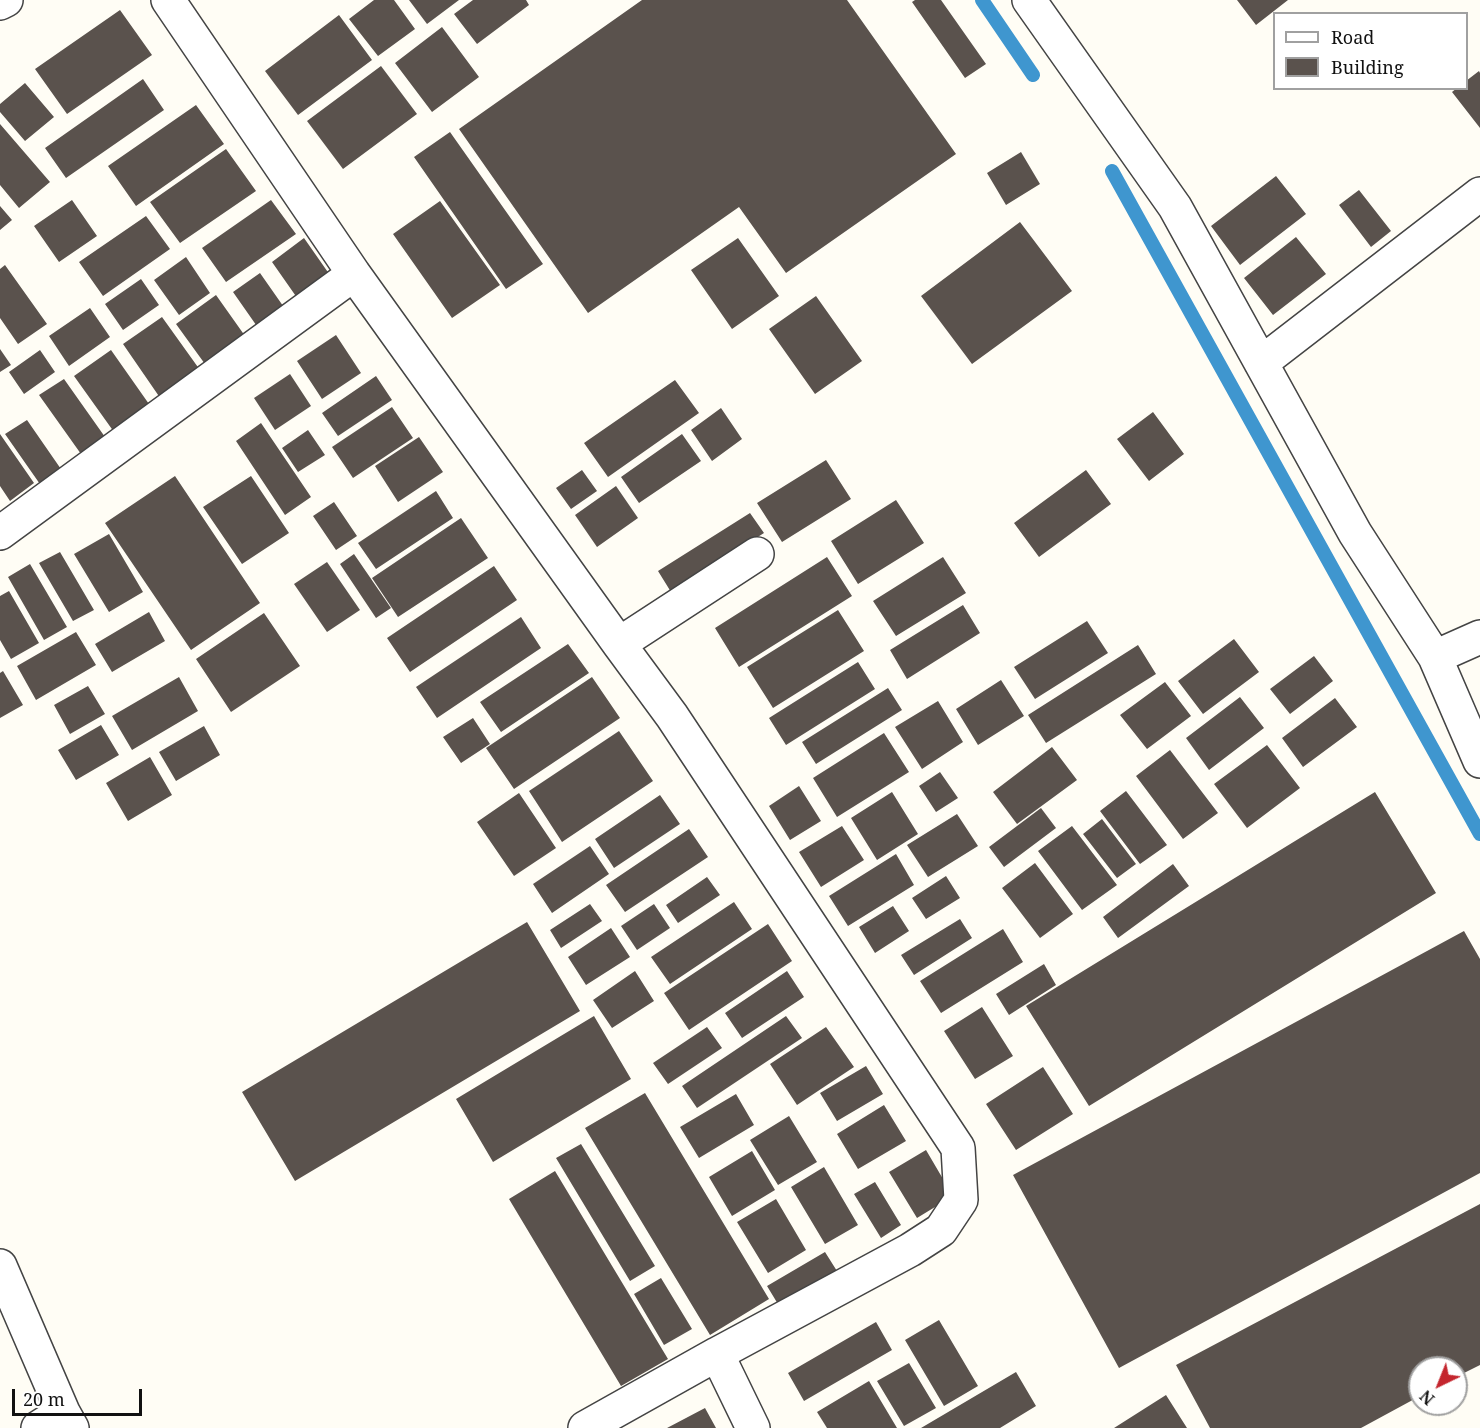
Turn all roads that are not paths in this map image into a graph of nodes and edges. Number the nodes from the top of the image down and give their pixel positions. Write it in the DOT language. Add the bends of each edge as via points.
graph roads {
  1 [pos="6,0"];
  2 [pos="168,0"];
  3 [pos="1029,0"];
  4 [pos="0,3"];
  5 [pos="1480,194"];
  6 [pos="354,274"];
  7 [pos="1262,363"];
  8 [pos="0,533"];
  9 [pos="757,554"];
  10 [pos="1480,637"];
  11 [pos="619,644"];
  12 [pos="1435,657"];
  13 [pos="1480,761"];
  14 [pos="0,1266"];
  15 [pos="717,1354"];
  16 [pos="58,1423"];
  17 [pos="585,1428"];
  18 [pos="753,1428"];
  1 -- 4 [label="street"];
  2 -- 6 [label="street"];
  3 -- 7 [label="street" via="1175,207"];
  5 -- 7 [label="street"];
  6 -- 8 [label="street"];
  6 -- 11 [label="street"];
  7 -- 12 [label="street" via="1355,533"];
  9 -- 11 [label="street"];
  10 -- 12 [label="street"];
  11 -- 15 [label="street" via="672,716 958,1149 961,1200 941,1230"];
  12 -- 13 [label="street"];
  14 -- 16 [label="street"];
  15 -- 17 [label="street"];
  15 -- 18 [label="street"];
}
